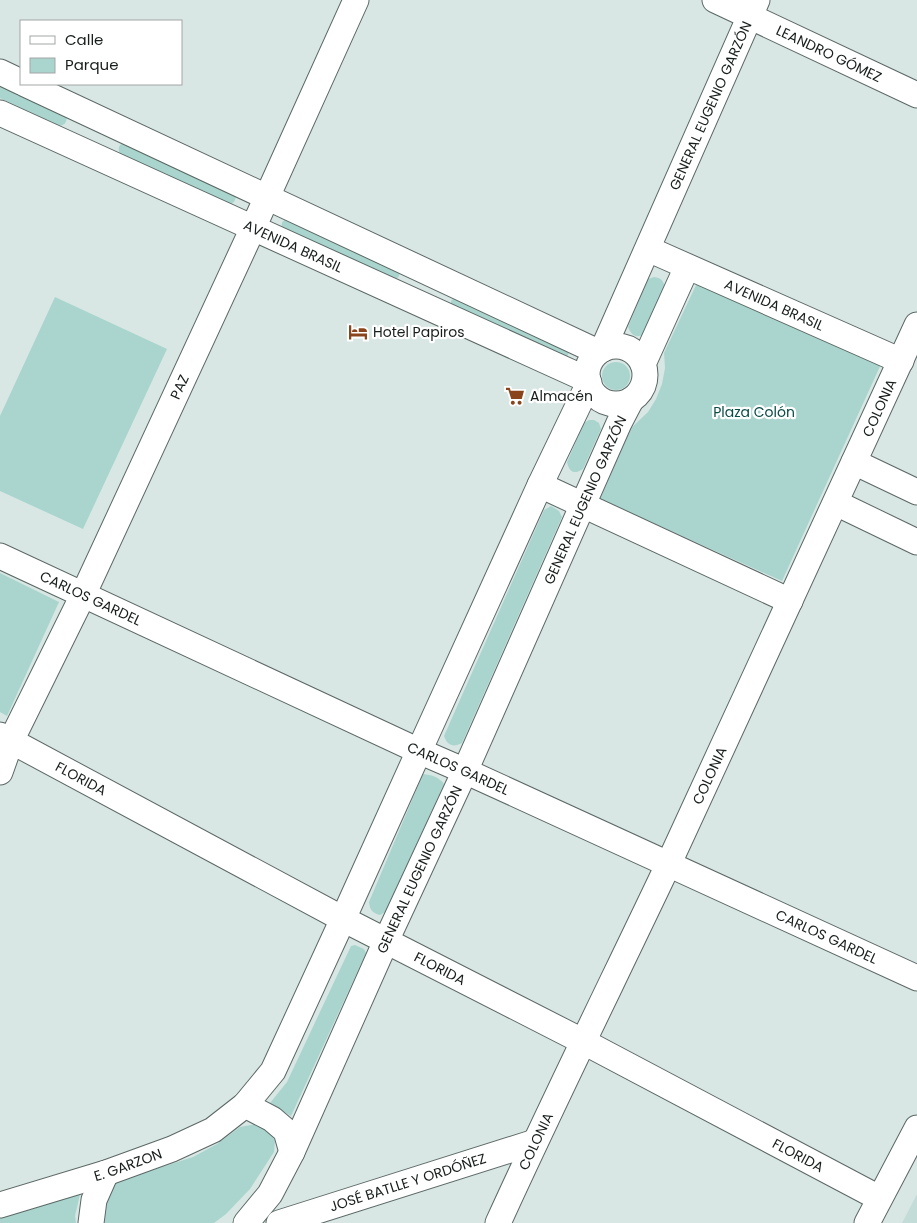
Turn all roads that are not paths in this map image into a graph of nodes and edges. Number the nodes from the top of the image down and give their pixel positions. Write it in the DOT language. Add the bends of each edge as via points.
graph roads {
  1 [pos="356,0"];
  2 [pos="715,0"];
  3 [pos="754,8"];
  4 [pos="0,72"];
  5 [pos="20,82"];
  6 [pos="27,85"];
  7 [pos="917,95"];
  8 [pos="0,112"];
  9 [pos="267,196"];
  10 [pos="253,228"];
  11 [pos="648,249"];
  12 [pos="687,267"];
  13 [pos="917,325"];
  14 [pos="600,350"];
  15 [pos="901,361"];
  16 [pos="643,364"];
  17 [pos="588,382"];
  18 [pos="632,400"];
  19 [pos="854,462"];
  20 [pos="540,485"];
  21 [pos="917,492"];
  22 [pos="836,504"];
  23 [pos="583,505"];
  24 [pos="917,542"];
  25 [pos="0,556"];
  26 [pos="83,595"];
  27 [pos="790,602"];
  28 [pos="6,738"];
  29 [pos="419,751"];
  30 [pos="465,771"];
  31 [pos="0,772"];
  32 [pos="668,864"];
  33 [pos="344,919"];
  34 [pos="386,941"];
  35 [pos="917,978"];
  36 [pos="584,1042"];
  37 [pos="246,1105"];
  38 [pos="917,1128"];
  39 [pos="536,1142"];
  40 [pos="292,1152"];
  41 [pos="106,1173"];
  42 [pos="879,1198"];
  43 [pos="0,1205"];
  44 [pos="91,1223"];
  45 [pos="246,1223"];
  46 [pos="279,1223"];
  47 [pos="498,1223"];
  48 [pos="867,1223"];
  1 -- 9 [label="street, PAZ"];
  2 -- 3 [label="street, LEANDRO GÓMEZ"];
  3 -- 7 [label="street, LEANDRO GÓMEZ"];
  3 -- 11 [label="street, GENERAL EUGENIO GARZÓN"];
  4 -- 5 [label="street"];
  6 -- 9 [label="street"];
  8 -- 10 [label="street, AVENIDA BRASIL"];
  9 -- 10 [label="street, PAZ"];
  9 -- 14 [label="street"];
  10 -- 17 [label="street, AVENIDA BRASIL"];
  10 -- 26 [label="street, PAZ"];
  11 -- 12 [label="street, AVENIDA BRASIL"];
  11 -- 14 [label="street, GENERAL EUGENIO GARZÓN"];
  12 -- 15 [label="street, AVENIDA BRASIL"];
  12 -- 16 [label="street"];
  13 -- 15 [label="street, COLONIA"];
  14 -- 16 [label="street" via="626,347"];
  14 -- 17 [label="street" via="588,370"];
  15 -- 19 [label="street, COLONIA"];
  16 -- 18 [label="street" via="644,384"];
  17 -- 18 [label="street" via="601,400 611,403"];
  17 -- 20 [label="street"];
  18 -- 23 [label="street, GENERAL EUGENIO GARZÓN"];
  19 -- 21 [label="street"];
  19 -- 22 [label="street, COLONIA"];
  20 -- 23 [label="street"];
  20 -- 29 [label="street"];
  22 -- 24 [label="street"];
  22 -- 27 [label="street, COLONIA"];
  23 -- 27 [label="street"];
  23 -- 30 [label="street, GENERAL EUGENIO GARZÓN"];
  25 -- 26 [label="street, CARLOS GARDEL"];
  26 -- 28 [label="street, PAZ"];
  26 -- 29 [label="street, CARLOS GARDEL"];
  27 -- 32 [label="street, COLONIA"];
  28 -- 31 [label="street, PAZ"];
  28 -- 33 [label="street, FLORIDA"];
  29 -- 30 [label="street, CARLOS GARDEL"];
  29 -- 33 [label="street"];
  30 -- 32 [label="street, CARLOS GARDEL"];
  30 -- 34 [label="street, GENERAL EUGENIO GARZÓN"];
  32 -- 35 [label="street, CARLOS GARDEL"];
  32 -- 36 [label="street, COLONIA"];
  33 -- 34 [label="street, FLORIDA"];
  33 -- 37 [label="street" via="273,1071"];
  34 -- 36 [label="street, FLORIDA"];
  34 -- 40 [label="street, GENERAL EUGENIO GARZÓN"];
  36 -- 39 [label="street, COLONIA"];
  36 -- 42 [label="street, FLORIDA"];
  37 -- 40 [label="street" via="286,1131"];
  37 -- 41 [label="street, E. GARZON" via="213,1130"];
  38 -- 42 [label="street"];
  39 -- 46 [label="street, JOSÉ BATLLE Y ORDÓÑEZ"];
  39 -- 47 [label="street, COLONIA"];
  40 -- 45 [label="street, GENERAL EUGENIO GARZÓN" via="270,1194"];
  41 -- 43 [label="street, E. GARZON"];
  41 -- 44 [label="street" via="94,1200"];
  42 -- 48 [label="street"];
}
